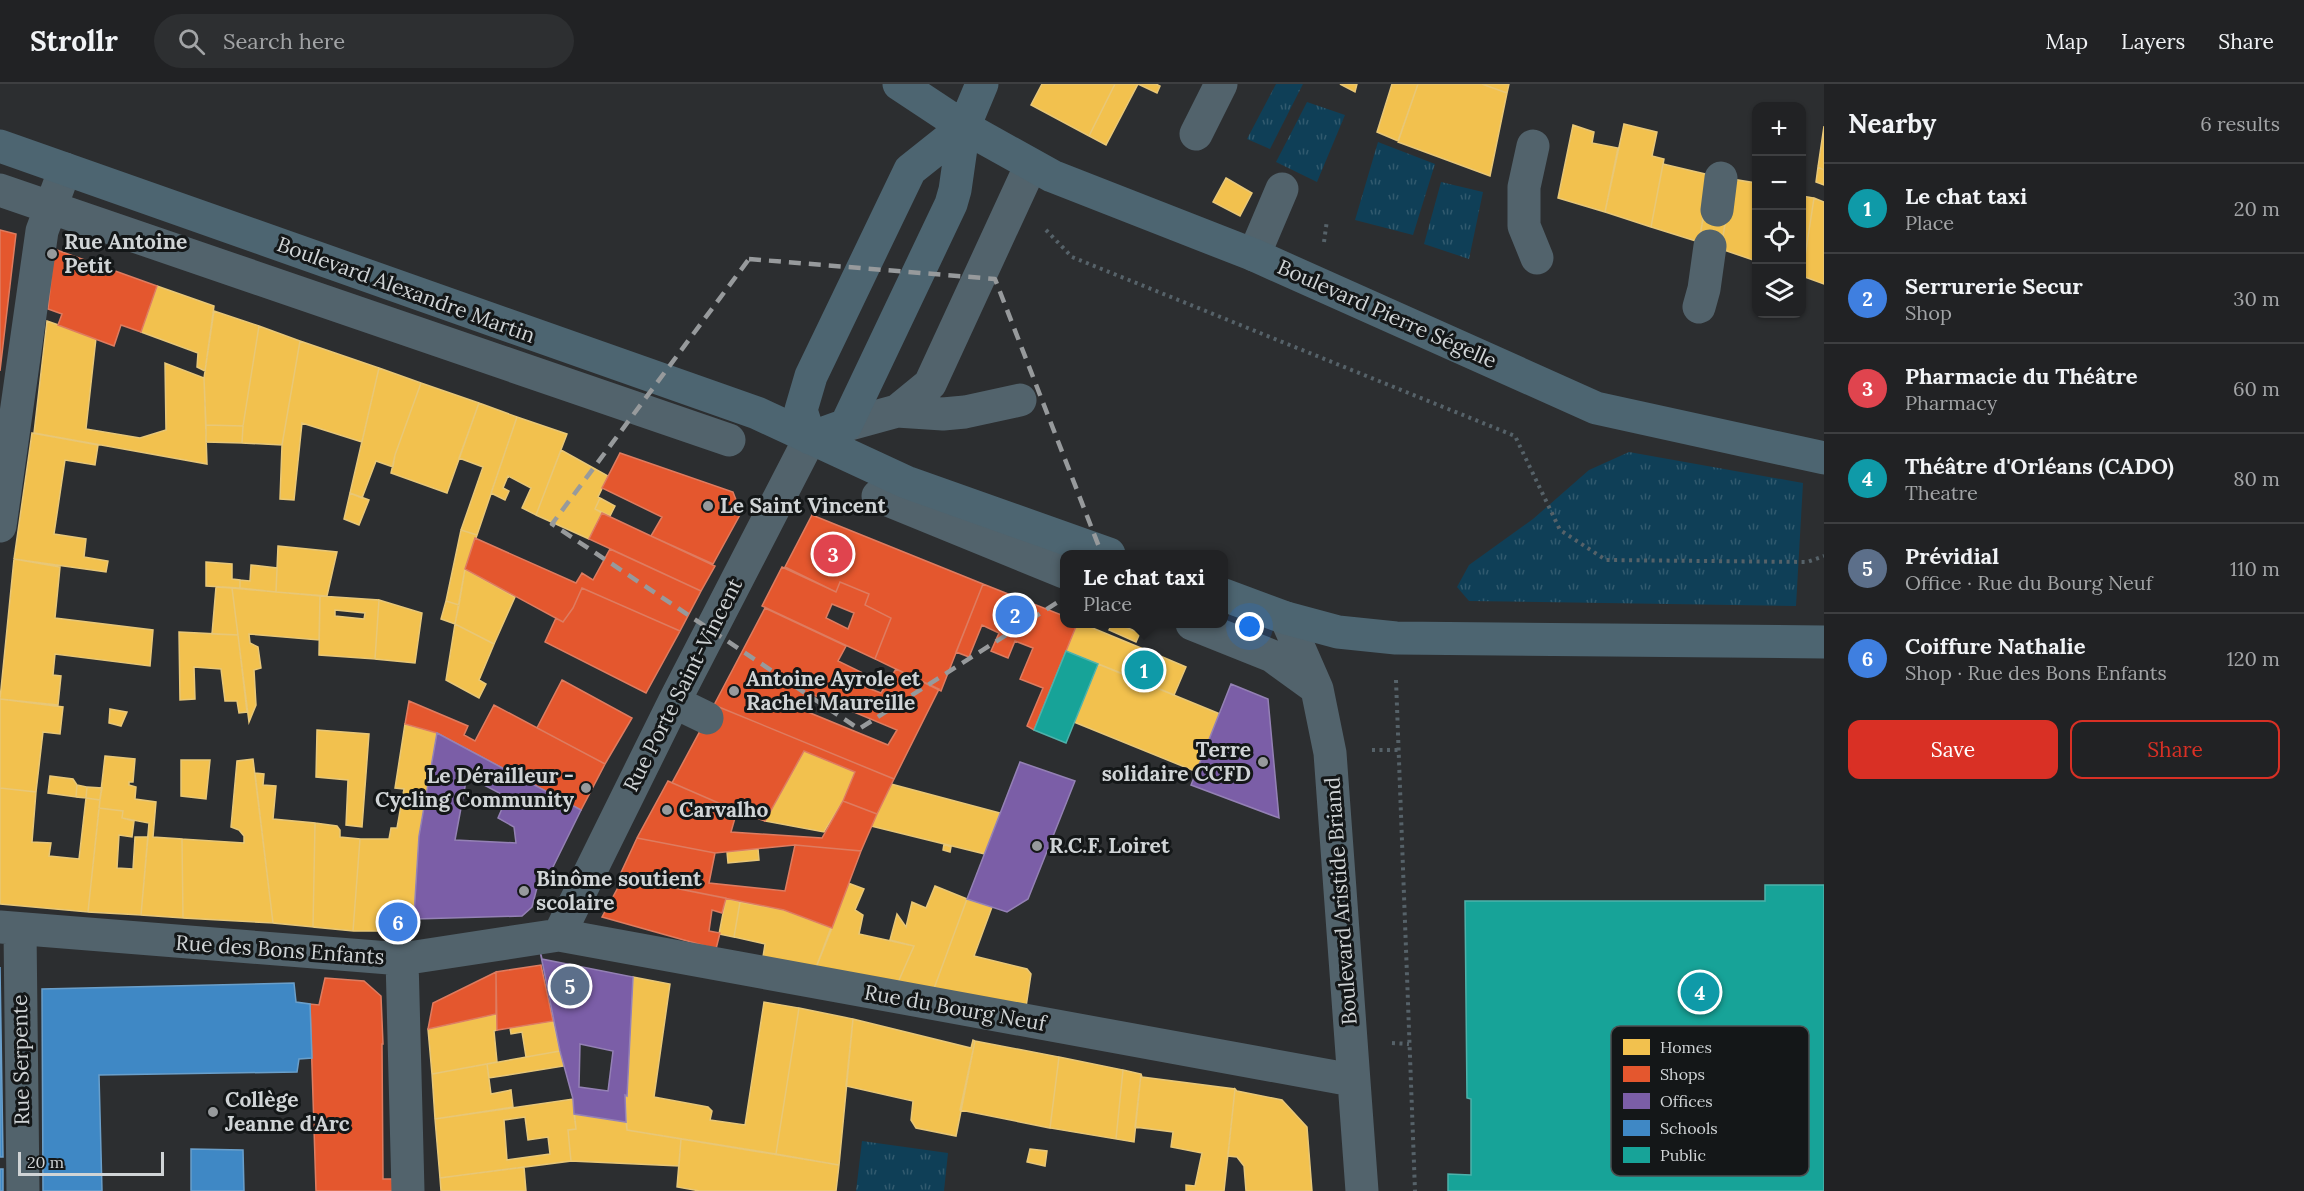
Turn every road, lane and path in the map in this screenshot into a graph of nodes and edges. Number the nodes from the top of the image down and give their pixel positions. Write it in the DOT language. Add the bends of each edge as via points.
graph roads {
  1 [pos="899,84"];
  2 [pos="982,84"];
  3 [pos="1221,84"];
  4 [pos="964,127"];
  5 [pos="1196,134"];
  6 [pos="0,146"];
  7 [pos="1533,146"];
  8 [pos="1031,165"];
  9 [pos="65,169"];
  10 [pos="1722,178"];
  11 [pos="1282,189"];
  12 [pos="0,190"];
  13 [pos="51,207"];
  14 [pos="1717,210"];
  15 [pos="1044,228"];
  16 [pos="1710,246"];
  17 [pos="1254,255"];
  18 [pos="1537,258"];
  19 [pos="1699,307"];
  20 [pos="1020,400"];
  21 [pos="897,411"];
  22 [pos="846,425"];
  23 [pos="810,438"];
  24 [pos="729,440"];
  25 [pos="1824,458"];
  26 [pos="878,496"];
  27 [pos="0,526"];
  28 [pos="1095,550"];
  29 [pos="1824,555"];
  30 [pos="1060,570"];
  31 [pos="1228,596"];
  32 [pos="1286,618"];
  33 [pos="1202,628"];
  34 [pos="1824,642"];
  35 [pos="1396,670"];
  36 [pos="1317,689"];
  37 [pos="674,702"];
  38 [pos="707,718"];
  39 [pos="1369,750"];
  40 [pos="1398,750"];
  41 [pos="10,929"];
  42 [pos="558,935"];
  43 [pos="402,959"];
  44 [pos="1352,1080"];
  45 [pos="22,1191"];
  46 [pos="408,1191"];
  47 [pos="1362,1191"];
  48 [pos="1415,1191"];
  1 -- 4 [label="main road"];
  2 -- 4 [label="main road"];
  3 -- 5 [label="street"];
  4 -- 8 [label="main road, Boulevard Pierre Ségelle"];
  4 -- 22 [label="main road" via="951,204"];
  4 -- 23 [label="main road" via="910,170 811,376 801,410"];
  6 -- 9 [label="main road, Boulevard Alexandre Martin"];
  7 -- 18 [label="street" via="1524,187 1524,226"];
  8 -- 17 [label="main road, Boulevard Pierre Ségelle"];
  8 -- 21 [label="street" via="930,384"];
  9 -- 13 [label="street"];
  9 -- 23 [label="main road, Boulevard Alexandre Martin" via="757,413"];
  10 -- 14 [label="street"];
  11 -- 17 [label="street"];
  12 -- 13 [label="street"];
  13 -- 24 [label="street"];
  13 -- 27 [label="street" via="42,231"];
  15 -- 29 [label="path" via="1072,257 1515,436 1560,530 1606,560 1807,562"];
  16 -- 19 [label="street"];
  17 -- 25 [label="main road, Boulevard Pierre Ségelle" via="1596,408"];
  20 -- 21 [label="street" via="943,414"];
  21 -- 22 [label="street"];
  22 -- 23 [label="main road"];
  23 -- 28 [label="main road" via="906,482"];
  23 -- 37 [label="street, Rue Porte Saint-Vincent"];
  26 -- 30 [label="street"];
  31 -- 32 [label="main road"];
  32 -- 34 [label="main road" via="1338,632 1396,638"];
  32 -- 36 [label="street, Boulevard Aristide Briand"];
  33 -- 36 [label="street" via="1272,656"];
  35 -- 40 [label="path"];
  36 -- 44 [label="street, Boulevard Aristide Briand" via="1330,753"];
  37 -- 38 [label="street"];
  37 -- 42 [label="street, Rue Porte Saint-Vincent"];
  39 -- 40 [label="path"];
  40 -- 48 [label="path"];
  41 -- 43 [label="street, Rue des Bons Enfants"];
  41 -- 45 [label="street, Rue Serpente"];
  42 -- 43 [label="street, Rue des Bons Enfants"];
  42 -- 44 [label="street, Rue du Bourg Neuf"];
  43 -- 46 [label="street"];
  44 -- 47 [label="street, Boulevard Aristide Briand"];
}
